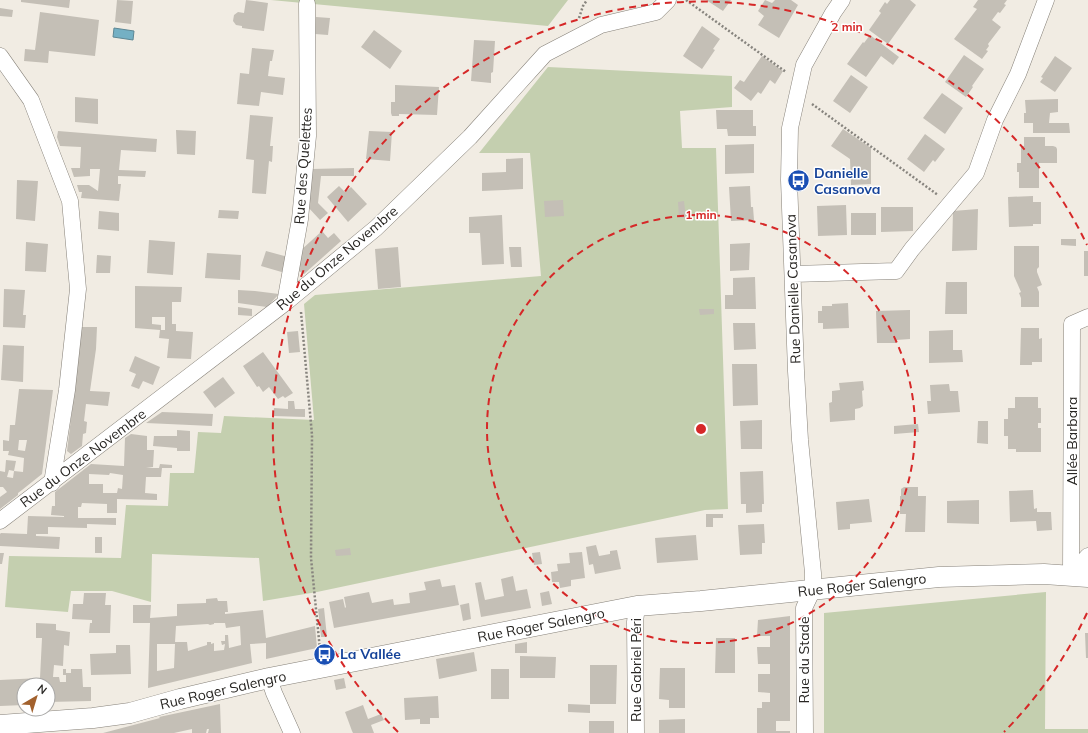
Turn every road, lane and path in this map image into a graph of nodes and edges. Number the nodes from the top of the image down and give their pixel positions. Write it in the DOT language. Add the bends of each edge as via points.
graph roads {
  1 [pos="668,0"];
  2 [pos="686,0"];
  3 [pos="842,0"];
  4 [pos="1046,0"];
  5 [pos="307,4"];
  6 [pos="0,56"];
  7 [pos="0,60"];
  8 [pos="800,81"];
  9 [pos="797,98"];
  10 [pos="950,204"];
  11 [pos="793,274"];
  12 [pos="299,291"];
  13 [pos="285,303"];
  14 [pos="1088,317"];
  15 [pos="52,483"];
  16 [pos="0,521"];
  17 [pos="1088,556"];
  18 [pos="1080,577"];
  19 [pos="813,589"];
  20 [pos="637,606"];
  21 [pos="320,648"];
  22 [pos="269,678"];
  23 [pos="0,725"];
  24 [pos="292,733"];
  25 [pos="636,733"];
  26 [pos="804,733"];
  1 -- 12 [label="street, Rue du Onze Novembre" via="656,12 601,25 545,54 465,143 376,228"];
  2 -- 8 [label="path"];
  3 -- 8 [label="street, Rue Danielle Casanova" via="804,65"];
  4 -- 10 [label="street" via="1018,74 995,120 976,173"];
  5 -- 13 [label="street, Rue des Quelettes" via="308,136 300,219"];
  6 -- 7 [label="street"];
  6 -- 15 [label="street" via="31,100 70,201 78,290"];
  8 -- 9 [label="street, Rue Danielle Casanova"];
  9 -- 10 [label="path" via="815,105"];
  9 -- 11 [label="street, Rue Danielle Casanova" via="790,128 789,180"];
  10 -- 11 [label="street" via="896,271"];
  11 -- 19 [label="street, Rue Danielle Casanova" via="800,440"];
  12 -- 13 [label="street, Rue du Onze Novembre"];
  12 -- 21 [label="path" via="312,434 311,558"];
  13 -- 15 [label="street, Rue du Onze Novembre"];
  14 -- 18 [label="street, Allée Barbara" via="1072,324"];
  15 -- 16 [label="street, Rue du Onze Novembre"];
  17 -- 18 [label="street"];
  18 -- 19 [label="street, Rue Roger Salengro" via="1044,574 939,577"];
  19 -- 20 [label="street, Rue Roger Salengro"];
  19 -- 26 [label="street, Rue du Stade" via="804,608"];
  20 -- 22 [label="street, Rue Roger Salengro"];
  20 -- 25 [label="street, Rue Gabriel Péri"];
  22 -- 23 [label="street, Rue Roger Salengro" via="130,714"];
  22 -- 24 [label="street"];
}
